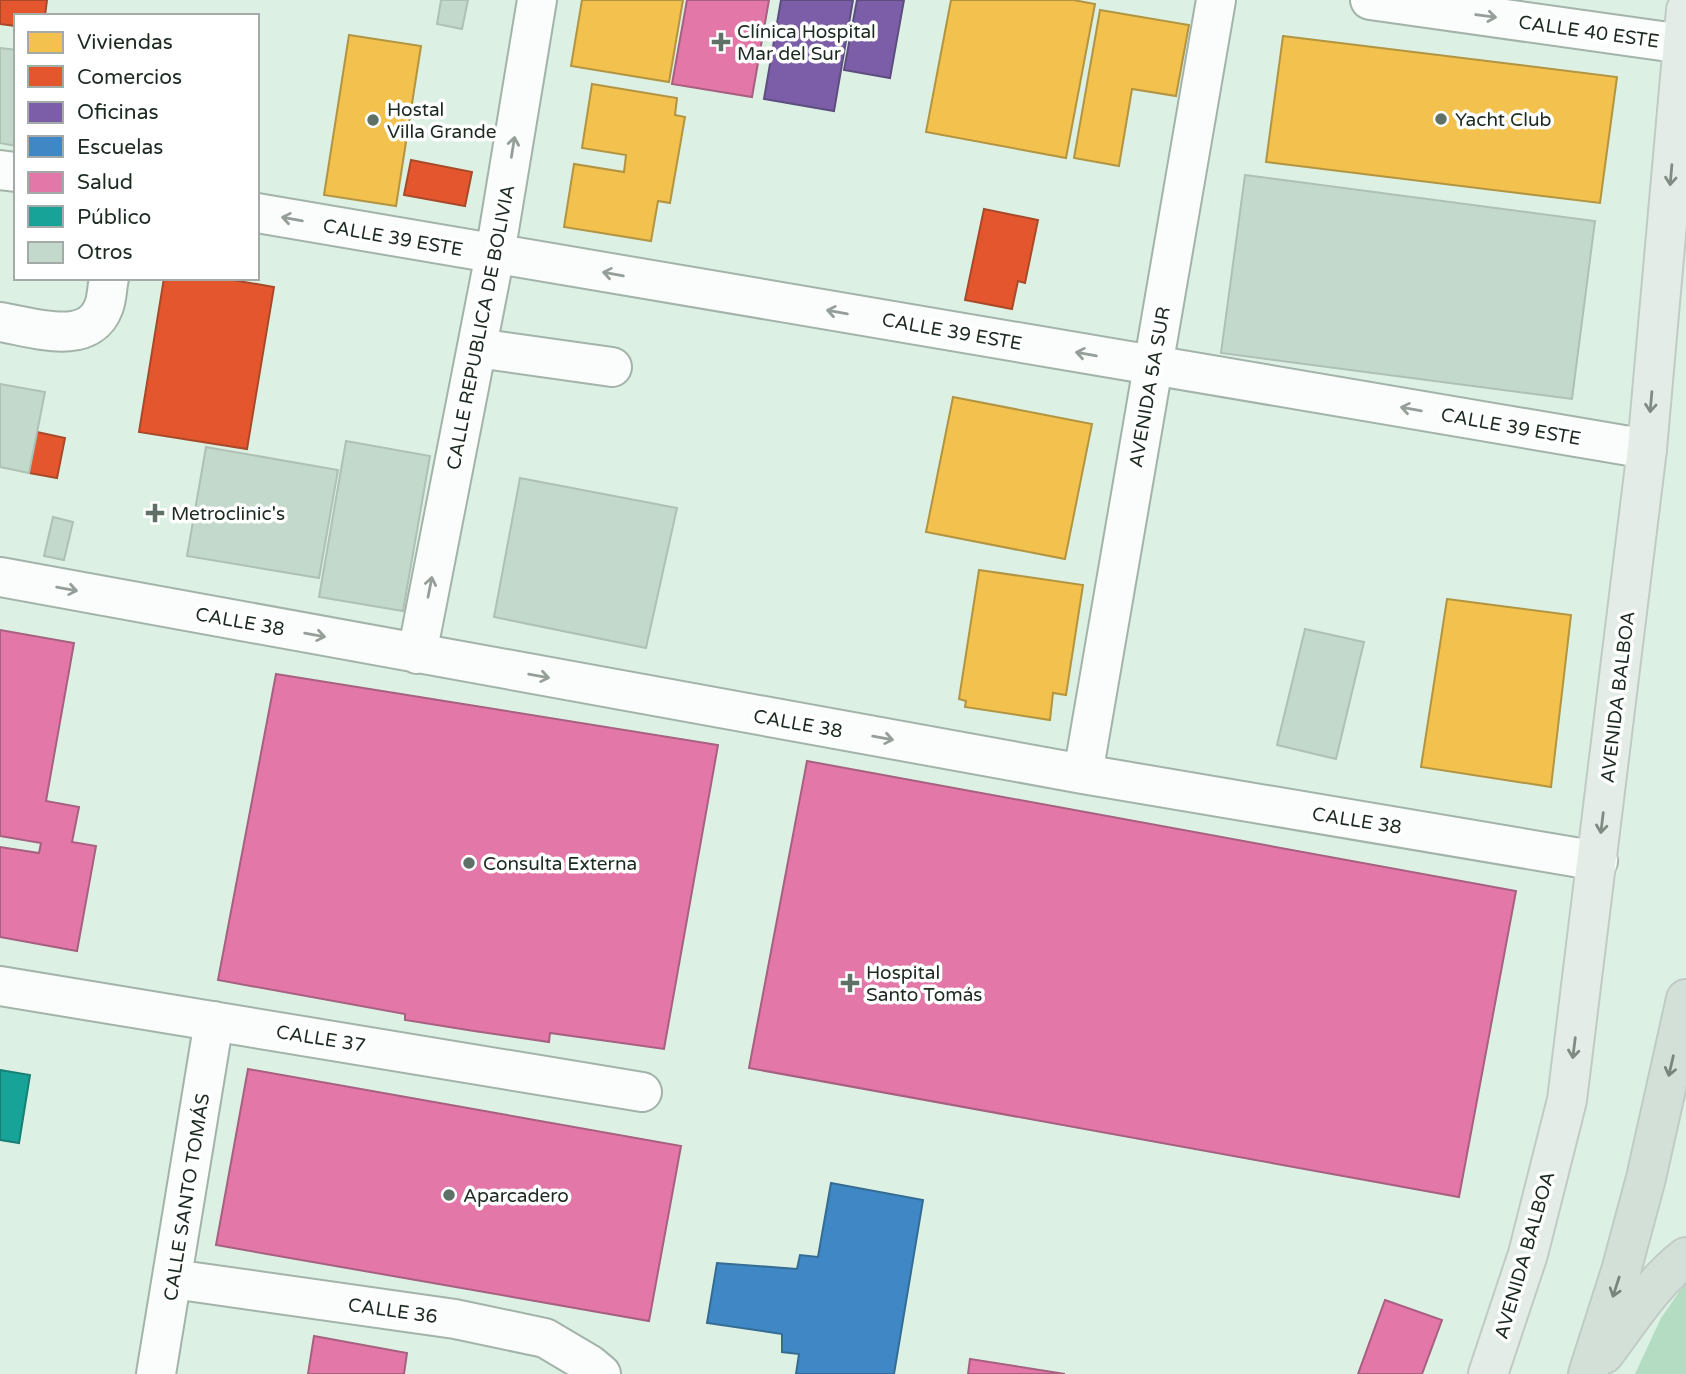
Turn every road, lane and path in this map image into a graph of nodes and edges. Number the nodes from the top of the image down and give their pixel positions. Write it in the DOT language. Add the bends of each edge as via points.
graph roads {
  1 [pos="537,0"];
  2 [pos="1216,0"];
  3 [pos="1370,0"];
  4 [pos="1684,27"];
  5 [pos="259,213"];
  6 [pos="495,254"];
  7 [pos="109,280"];
  8 [pos="0,322"];
  9 [pos="477,348"];
  10 [pos="1153,365"];
  11 [pos="612,367"];
  12 [pos="1647,449"];
  13 [pos="0,577"];
  14 [pos="416,654"];
  15 [pos="1083,774"];
  16 [pos="1598,860"];
  17 [pos="0,986"];
  18 [pos="1686,999"];
  19 [pos="214,1021"];
  20 [pos="642,1092"];
  21 [pos="1686,1257"];
  22 [pos="173,1279"];
  23 [pos="1588,1373"];
  24 [pos="156,1374"];
  25 [pos="601,1374"];
  26 [pos="1488,1374"];
  6 -- 1 [label="street, CALLE REPUBLICA DE BOLIVIA, one-way"];
  2 -- 10 [label="street, AVENIDA 5A SUR"];
  3 -- 4 [label="street, CALLE 40 ESTE, one-way"];
  4 -- 12 [label="main road, AVENIDA BALBOA, one-way"];
  6 -- 5 [label="street, CALLE 39 ESTE, one-way"];
  6 -- 9 [label="street, CALLE REPUBLICA DE BOLIVIA"];
  10 -- 6 [label="street, CALLE 39 ESTE, one-way"];
  7 -- 8 [label="street" via="104,306 91,326 67,333"];
  9 -- 11 [label="street"];
  14 -- 9 [label="street, CALLE REPUBLICA DE BOLIVIA, one-way"];
  12 -- 10 [label="street, CALLE 39 ESTE, one-way"];
  10 -- 15 [label="street, AVENIDA 5A SUR"];
  12 -- 16 [label="main road, AVENIDA BALBOA, one-way"];
  13 -- 14 [label="street, CALLE 38, one-way"];
  14 -- 15 [label="street, CALLE 38, one-way"];
  15 -- 16 [label="street, CALLE 38"];
  16 -- 26 [label="main road, AVENIDA BALBOA, one-way" via="1567,1100 1528,1254"];
  17 -- 19 [label="street, CALLE 37"];
  18 -- 23 [label="highway, one-way" via="1646,1178"];
  19 -- 20 [label="street, CALLE 37"];
  19 -- 22 [label="street, CALLE SANTO TOMÁS"];
  21 -- 23 [label="highway"];
  22 -- 24 [label="street, CALLE SANTO TOMÁS"];
  22 -- 25 [label="street, CALLE 36" via="455,1319 545,1338"];
}
